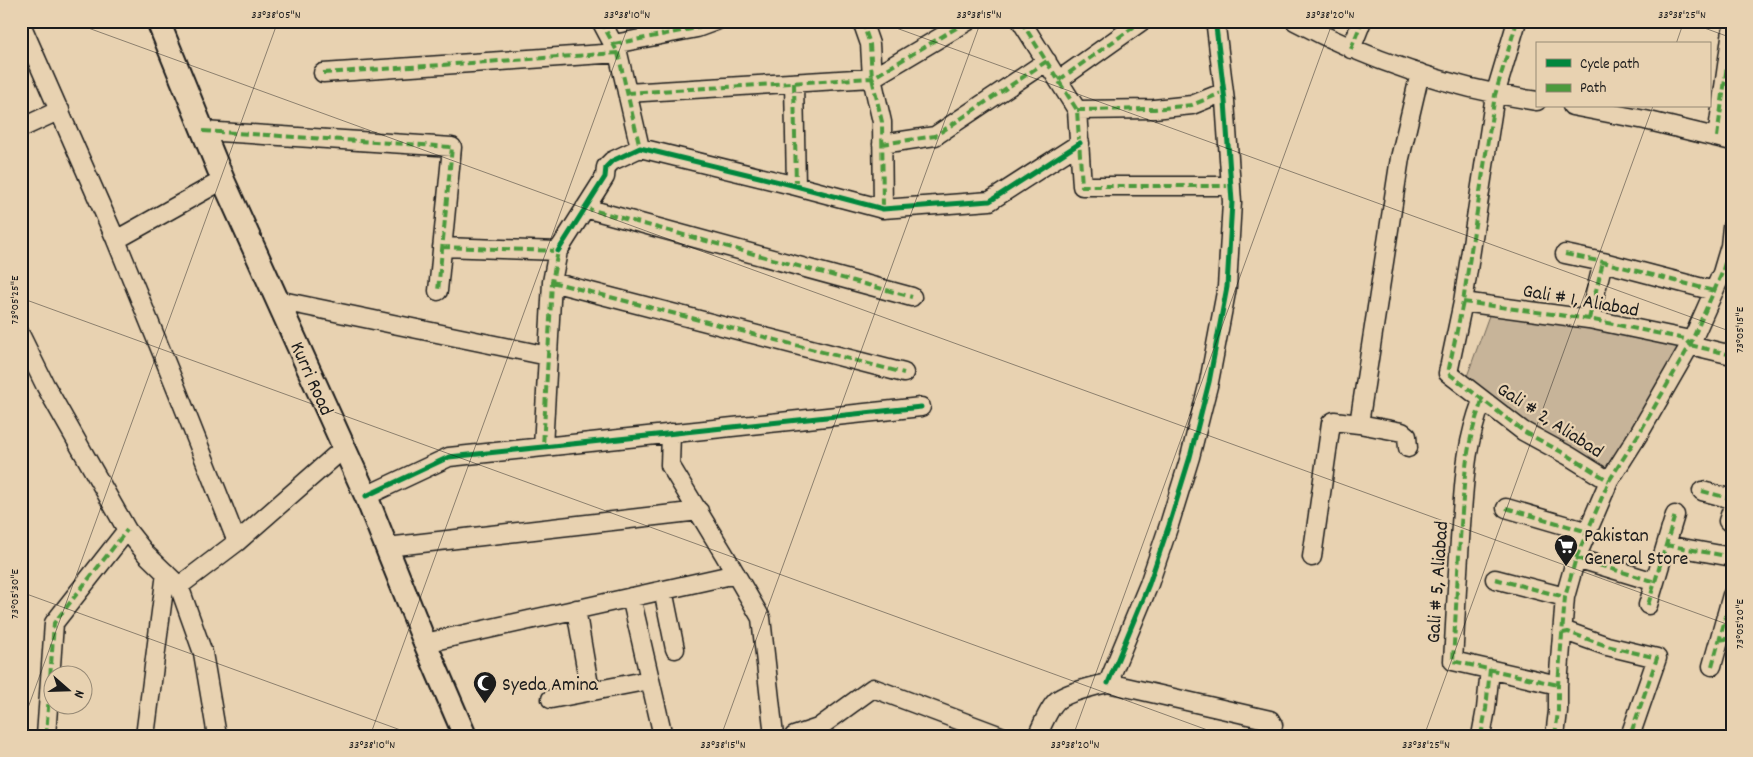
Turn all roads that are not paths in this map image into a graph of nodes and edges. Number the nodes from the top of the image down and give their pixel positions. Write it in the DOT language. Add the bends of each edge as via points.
graph roads {
  1 [pos="158,21"];
  2 [pos="602,21"];
  3 [pos="716,21"];
  4 [pos="862,21"];
  5 [pos="968,21"];
  6 [pos="1021,21"];
  7 [pos="1142,21"];
  8 [pos="1218,21"];
  9 [pos="1295,21"];
  10 [pos="1362,21"];
  11 [pos="1517,21"];
  12 [pos="21,24"];
  13 [pos="1732,30"];
  14 [pos="616,49"];
  15 [pos="1351,49"];
  16 [pos="1047,61"];
  17 [pos="323,73"];
  18 [pos="1420,73"];
  19 [pos="872,78"];
  20 [pos="1059,80"];
  21 [pos="794,83"];
  22 [pos="627,92"];
  23 [pos="1224,92"];
  24 [pos="1495,95"];
  25 [pos="1536,101"];
  26 [pos="1582,108"];
  27 [pos="60,110"];
  28 [pos="1077,110"];
  29 [pos="21,128"];
  30 [pos="203,131"];
  31 [pos="1724,139"];
  32 [pos="1080,143"];
  33 [pos="882,144"];
  34 [pos="640,148"];
  35 [pos="223,180"];
  36 [pos="796,186"];
  37 [pos="1231,186"];
  38 [pos="585,208"];
  39 [pos="883,209"];
  40 [pos="1732,227"];
  41 [pos="116,240"];
  42 [pos="442,247"];
  43 [pos="558,251"];
  44 [pos="1565,254"];
  45 [pos="1603,262"];
  46 [pos="552,282"];
  47 [pos="438,291"];
  48 [pos="1714,291"];
  49 [pos="912,297"];
  50 [pos="277,300"];
  51 [pos="1463,302"];
  52 [pos="1589,320"];
  53 [pos="21,336"];
  54 [pos="1690,345"];
  55 [pos="1732,355"];
  56 [pos="548,356"];
  57 [pos="904,373"];
  58 [pos="1482,400"];
  59 [pos="921,407"];
  60 [pos="1359,424"];
  61 [pos="671,433"];
  62 [pos="543,447"];
  63 [pos="344,448"];
  64 [pos="1408,448"];
  65 [pos="1609,481"];
  66 [pos="1702,490"];
  67 [pos="366,496"];
  68 [pos="1732,499"];
  69 [pos="1506,508"];
  70 [pos="1732,509"];
  71 [pos="699,511"];
  72 [pos="1675,515"];
  73 [pos="1732,523"];
  74 [pos="127,530"];
  75 [pos="1588,532"];
  76 [pos="236,542"];
  77 [pos="1666,544"];
  78 [pos="387,547"];
  79 [pos="1312,557"];
  80 [pos="1732,557"];
  81 [pos="1576,558"];
  82 [pos="736,574"];
  83 [pos="1495,579"];
  84 [pos="172,580"];
  85 [pos="1655,582"];
  86 [pos="663,590"];
  87 [pos="1732,596"];
  88 [pos="631,597"];
  89 [pos="1565,597"];
  90 [pos="1648,605"];
  91 [pos="576,609"];
  92 [pos="1562,633"];
  93 [pos="1726,639"];
  94 [pos="425,643"];
  95 [pos="675,649"];
  96 [pos="1712,666"];
  97 [pos="1490,669"];
  98 [pos="650,680"];
  99 [pos="1108,683"];
  100 [pos="1558,685"];
  101 [pos="590,691"];
  102 [pos="551,699"];
  103 [pos="825,732"];
  104 [pos="46,736"];
  105 [pos="145,736"];
  106 [pos="217,736"];
  107 [pos="466,736"];
  108 [pos="663,736"];
  109 [pos="774,736"];
  110 [pos="794,736"];
  111 [pos="1001,736"];
  112 [pos="1037,736"];
  113 [pos="1269,736"];
  114 [pos="1481,736"];
  115 [pos="1555,736"];
  116 [pos="1630,736"];
  1 -- 30 [label="main road, Kurri Road"];
  2 -- 14 [label="street"];
  3 -- 14 [label="street"];
  4 -- 19 [label="street" via="870,44"];
  5 -- 19 [label="street"];
  6 -- 16 [label="street"];
  7 -- 20 [label="street"];
  8 -- 23 [label="street"];
  9 -- 15 [label="street"];
  10 -- 15 [label="street"];
  11 -- 24 [label="street"];
  12 -- 27 [label="street"];
  13 -- 31 [label="street"];
  14 -- 17 [label="street"];
  14 -- 22 [label="street"];
  15 -- 18 [label="street"];
  16 -- 20 [label="street"];
  16 -- 33 [label="street" via="935,136"];
  18 -- 24 [label="street"];
  18 -- 60 [label="street" via="1400,158"];
  19 -- 21 [label="street"];
  19 -- 33 [label="street" via="882,122"];
  20 -- 28 [label="street"];
  21 -- 22 [label="street"];
  21 -- 36 [label="street"];
  22 -- 34 [label="street"];
  23 -- 28 [label="street" via="1192,104 1154,110"];
  23 -- 37 [label="street"];
  24 -- 25 [label="street"];
  24 -- 51 [label="street"];
  26 -- 31 [label="street"];
  27 -- 29 [label="street"];
  27 -- 41 [label="street"];
  28 -- 32 [label="street"];
  30 -- 35 [label="main road, Kurri Road"];
  30 -- 42 [label="street" via="452,147"];
  32 -- 37 [label="street" via="1082,186"];
  32 -- 39 [label="street" via="990,201"];
  33 -- 39 [label="street"];
  34 -- 36 [label="street"];
  34 -- 38 [label="street" via="612,160"];
  35 -- 41 [label="street"];
  35 -- 50 [label="main road, Kurri Road"];
  36 -- 39 [label="street"];
  37 -- 99 [label="street" via="1227,287 1209,382 1169,525 1149,584"];
  38 -- 43 [label="street"];
  38 -- 49 [label="street"];
  40 -- 48 [label="street" via="1730,246"];
  41 -- 76 [label="street"];
  42 -- 43 [label="street"];
  42 -- 47 [label="street"];
  43 -- 46 [label="street"];
  44 -- 45 [label="street"];
  45 -- 48 [label="street"];
  45 -- 52 [label="street"];
  46 -- 56 [label="street"];
  46 -- 57 [label="street"];
  48 -- 54 [label="street"];
  50 -- 56 [label="street"];
  50 -- 63 [label="main road, Kurri Road"];
  51 -- 52 [label="street, Gali # 1, Aliabad"];
  51 -- 58 [label="street, Gali # 2, Aliabad" via="1448,373"];
  52 -- 54 [label="street, Gali # 1, Aliabad" via="1685,339"];
  53 -- 74 [label="street"];
  54 -- 55 [label="street, Gali # 1, Aliabad"];
  54 -- 65 [label="street"];
  56 -- 62 [label="street"];
  58 -- 65 [label="street, Gali # 2, Aliabad" via="1523,431"];
  58 -- 97 [label="street, Gali # 5, Aliabad" via="1465,463 1453,661"];
  59 -- 61 [label="street"];
  60 -- 64 [label="street" via="1402,432 1407,436"];
  60 -- 79 [label="street" via="1331,423"];
  61 -- 62 [label="street"];
  61 -- 71 [label="street" via="670,465"];
  62 -- 67 [label="street" via="449,457"];
  63 -- 67 [label="main road, Kurri Road"];
  63 -- 76 [label="street"];
  65 -- 75 [label="street"];
  66 -- 68 [label="street"];
  67 -- 78 [label="main road, Kurri Road"];
  69 -- 75 [label="street"];
  70 -- 73 [label="street" via="1728,521"];
  71 -- 78 [label="street"];
  71 -- 82 [label="street"];
  72 -- 77 [label="street"];
  74 -- 84 [label="street"];
  74 -- 104 [label="street" via="54,623"];
  75 -- 81 [label="street"];
  76 -- 84 [label="street"];
  77 -- 80 [label="street"];
  77 -- 85 [label="street"];
  78 -- 94 [label="main road, Kurri Road"];
  81 -- 85 [label="street"];
  81 -- 89 [label="street"];
  82 -- 86 [label="street"];
  82 -- 109 [label="street" via="761,618"];
  83 -- 89 [label="street"];
  84 -- 105 [label="street"];
  84 -- 106 [label="street" via="204,653"];
  85 -- 90 [label="street"];
  86 -- 88 [label="street"];
  86 -- 95 [label="street"];
  87 -- 93 [label="street"];
  88 -- 91 [label="street"];
  88 -- 98 [label="street"];
  89 -- 92 [label="street"];
  91 -- 94 [label="street"];
  91 -- 101 [label="street"];
  92 -- 100 [label="street"];
  92 -- 116 [label="street" via="1657,658"];
  93 -- 96 [label="street"];
  94 -- 107 [label="main road, Kurri Road"];
  97 -- 100 [label="street, Gali # 5, Aliabad"];
  97 -- 114 [label="street"];
  98 -- 101 [label="street"];
  98 -- 108 [label="street"];
  99 -- 112 [label="street" via="1058,699"];
  99 -- 113 [label="street" via="1270,720 1273,725"];
  100 -- 115 [label="street"];
  101 -- 102 [label="street"];
  103 -- 110 [label="street"];
  103 -- 111 [label="street" via="873,688"];
}
